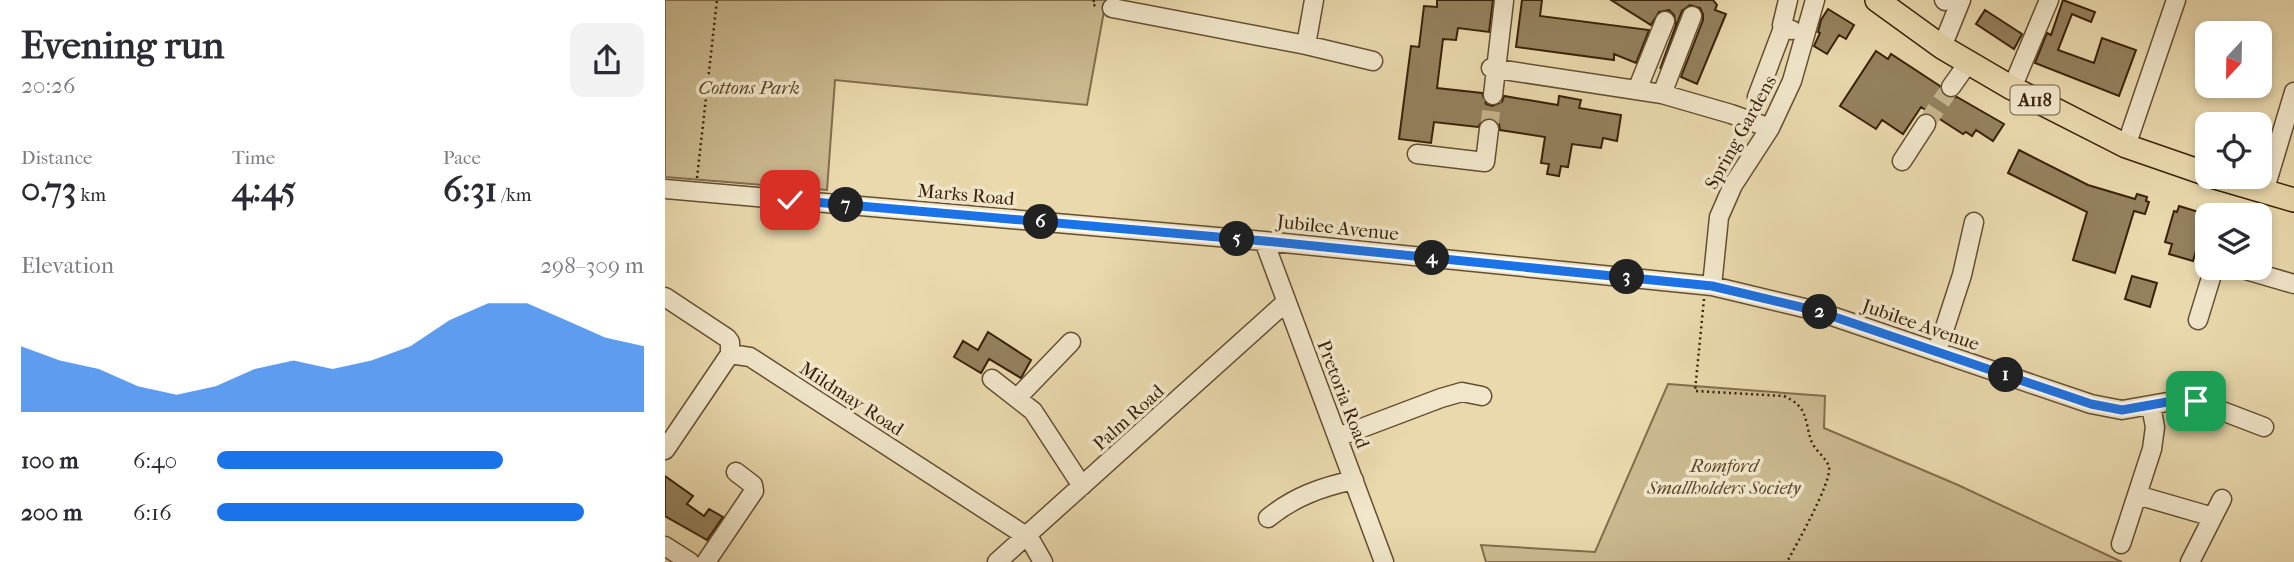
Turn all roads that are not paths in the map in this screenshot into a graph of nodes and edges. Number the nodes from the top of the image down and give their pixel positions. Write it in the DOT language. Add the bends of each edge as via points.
graph roads {
  1 [pos="1314,0"];
  2 [pos="1788,0"];
  3 [pos="1815,0"];
  4 [pos="1950,0"];
  5 [pos="2049,0"];
  6 [pos="2176,0"];
  7 [pos="1504,1"];
  8 [pos="1885,2"];
  9 [pos="1111,8"];
  10 [pos="1692,16"];
  11 [pos="1665,21"];
  12 [pos="1783,28"];
  13 [pos="1806,33"];
  14 [pos="1306,45"];
  15 [pos="1941,47"];
  16 [pos="1373,61"];
  17 [pos="1968,62"];
  18 [pos="1494,69"];
  19 [pos="1951,87"];
  20 [pos="2012,88"];
  21 [pos="1637,90"];
  22 [pos="2294,92"];
  23 [pos="1662,94"];
  24 [pos="1493,95"];
  25 [pos="1757,97"];
  26 [pos="1926,124"];
  27 [pos="1770,128"];
  28 [pos="1489,129"];
  29 [pos="2126,146"];
  30 [pos="1417,154"];
  31 [pos="1902,162"];
  32 [pos="2195,170"];
  33 [pos="665,189"];
  34 [pos="2254,189"];
  35 [pos="2264,192"];
  36 [pos="2294,200"];
  37 [pos="1974,222"];
  38 [pos="1264,241"];
  39 [pos="2272,278"];
  40 [pos="2210,280"];
  41 [pos="2294,284"];
  42 [pos="1708,285"];
  43 [pos="665,297"];
  44 [pos="1286,302"];
  45 [pos="2198,320"];
  46 [pos="1071,342"];
  47 [pos="1937,352"];
  48 [pos="730,354"];
  49 [pos="992,379"];
  50 [pos="1482,396"];
  51 [pos="1017,398"];
  52 [pos="2151,406"];
  53 [pos="2264,427"];
  54 [pos="1338,437"];
  55 [pos="665,450"];
  56 [pos="736,472"];
  57 [pos="1354,480"];
  58 [pos="1082,486"];
  59 [pos="2137,495"];
  60 [pos="2222,499"];
  61 [pos="2213,517"];
  62 [pos="1268,518"];
  63 [pos="1027,535"];
  64 [pos="2121,544"];
  65 [pos="665,546"];
  66 [pos="689,562"];
  67 [pos="706,562"];
  68 [pos="997,562"];
  69 [pos="1043,562"];
  70 [pos="1384,562"];
  71 [pos="2190,562"];
  1 -- 14 [label="street"];
  2 -- 12 [label="street"];
  3 -- 13 [label="street, Spring Gardens"];
  4 -- 15 [label="street"];
  5 -- 20 [label="street"];
  6 -- 29 [label="street"];
  7 -- 18 [label="street"];
  8 -- 15 [label="main road, A118"];
  9 -- 14 [label="street"];
  10 -- 23 [label="street"];
  11 -- 21 [label="street"];
  12 -- 13 [label="street"];
  12 -- 25 [label="street"];
  13 -- 27 [label="street, Spring Gardens" via="1792,81"];
  14 -- 16 [label="street"];
  15 -- 17 [label="main road, A118"];
  17 -- 19 [label="street"];
  17 -- 20 [label="main road, A118"];
  18 -- 21 [label="street"];
  18 -- 24 [label="street"];
  20 -- 29 [label="main road, A118"];
  21 -- 23 [label="street"];
  22 -- 35 [label="street"];
  23 -- 27 [label="street"];
  26 -- 31 [label="street"];
  27 -- 42 [label="street, Spring Gardens" via="1733,185 1719,217"];
  28 -- 30 [label="street" via="1485,162"];
  29 -- 32 [label="main road, A118"];
  33 -- 38 [label="street, Marks Road"];
  34 -- 35 [label="main road"];
  35 -- 36 [label="main road"];
  37 -- 47 [label="street"];
  38 -- 42 [label="street, Jubilee Avenue"];
  38 -- 44 [label="street, Pretoria Road"];
  39 -- 41 [label="street"];
  40 -- 45 [label="street"];
  42 -- 47 [label="street, Jubilee Avenue" via="1817,311"];
  43 -- 48 [label="street" via="727,338"];
  44 -- 54 [label="street, Pretoria Road"];
  44 -- 58 [label="street, Palm Road"];
  46 -- 51 [label="street"];
  47 -- 52 [label="street, Jubilee Avenue" via="2091,404 2122,410"];
  48 -- 55 [label="street"];
  48 -- 63 [label="street, Mildmay Road" via="750,357"];
  49 -- 51 [label="street"];
  50 -- 54 [label="street" via="1462,392"];
  51 -- 58 [label="street" via="1033,411"];
  52 -- 53 [label="street, Jubilee Avenue" via="2196,401"];
  52 -- 59 [label="street" via="2153,449"];
  54 -- 57 [label="street, Pretoria Road"];
  56 -- 67 [label="street" via="754,491"];
  57 -- 62 [label="street" via="1318,488"];
  57 -- 70 [label="street, Pretoria Road"];
  58 -- 63 [label="street, Palm Road"];
  59 -- 61 [label="street"];
  59 -- 64 [label="street"];
  60 -- 61 [label="street"];
  61 -- 71 [label="street"];
  63 -- 68 [label="street, Palm Road"];
  63 -- 69 [label="street, Mildmay Road"];
  65 -- 66 [label="street"];
}
